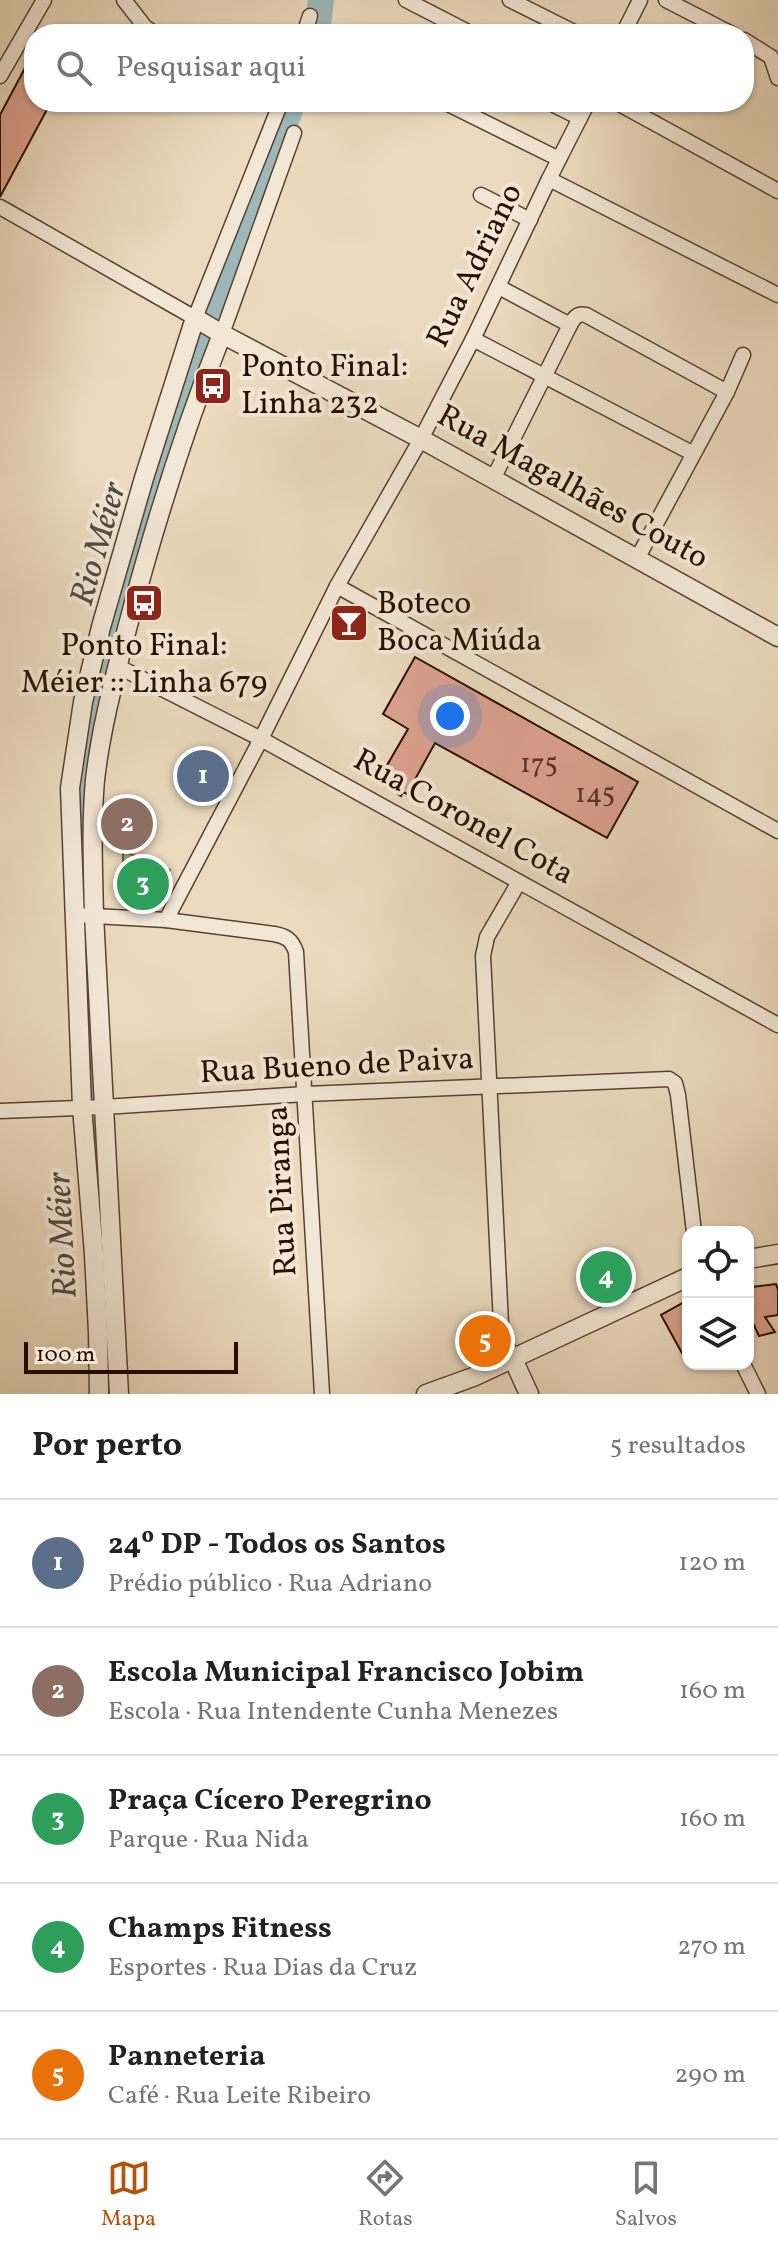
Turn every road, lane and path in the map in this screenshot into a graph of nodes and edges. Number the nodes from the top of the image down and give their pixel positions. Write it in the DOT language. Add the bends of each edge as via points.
graph roads {
  1 [pos="44,0"];
  2 [pos="124,0"];
  3 [pos="406,0"];
  4 [pos="510,0"];
  5 [pos="640,0"];
  6 [pos="666,0"];
  7 [pos="310,16"];
  8 [pos="30,24"];
  9 [pos="143,24"];
  10 [pos="307,24"];
  11 [pos="453,24"];
  12 [pos="558,24"];
  13 [pos="628,24"];
  14 [pos="713,24"];
  15 [pos="24,35"];
  16 [pos="754,46"];
  17 [pos="0,76"];
  18 [pos="778,78"];
  19 [pos="278,112"];
  20 [pos="464,112"];
  21 [pos="568,112"];
  22 [pos="583,112"];
  23 [pos="634,112"];
  24 [pos="580,118"];
  25 [pos="294,133"];
  26 [pos="559,159"];
  27 [pos="549,179"];
  28 [pos="778,191"];
  29 [pos="481,195"];
  30 [pos="0,207"];
  31 [pos="530,220"];
  32 [pos="499,287"];
  33 [pos="778,295"];
  34 [pos="570,325"];
  35 [pos="208,326"];
  36 [pos="473,339"];
  37 [pos="743,355"];
  38 [pos="544,377"];
  39 [pos="727,392"];
  40 [pos="421,439"];
  41 [pos="692,453"];
  42 [pos="493,479"];
  43 [pos="637,559"];
  44 [pos="337,586"];
  45 [pos="777,635"];
  46 [pos="117,666"];
  47 [pos="261,739"];
  48 [pos="778,831"];
  49 [pos="519,882"];
  50 [pos="85,915"];
  51 [pos="166,920"];
  52 [pos="778,1025"];
  53 [pos="491,1087"];
  54 [pos="306,1094"];
  55 [pos="93,1107"];
  56 [pos="0,1111"];
  57 [pos="693,1226"];
  58 [pos="778,1254"];
  59 [pos="754,1258"];
  60 [pos="682,1280"];
  61 [pos="513,1359"];
  62 [pos="746,1370"];
  63 [pos="99,1394"];
  64 [pos="119,1394"];
  65 [pos="322,1394"];
  66 [pos="426,1394"];
  67 [pos="529,1394"];
  68 [pos="758,1394"];
  1 -- 8 [label="street"];
  2 -- 9 [label="street"];
  3 -- 11 [label="street"];
  4 -- 12 [label="street"];
  5 -- 13 [label="street"];
  6 -- 14 [label="street"];
  7 -- 10 [label="street"];
  15 -- 17 [label="street"];
  16 -- 18 [label="street" via="771,57"];
  19 -- 35 [label="street"];
  20 -- 26 [label="street"];
  21 -- 24 [label="street"];
  22 -- 24 [label="street, Rua Adriano"];
  23 -- 28 [label="street"];
  24 -- 26 [label="street, Rua Adriano"];
  25 -- 35 [label="street"];
  26 -- 27 [label="street, Rua Adriano"];
  27 -- 31 [label="street, Rua Adriano"];
  27 -- 33 [label="street"];
  29 -- 31 [label="street"];
  30 -- 35 [label="street, Rua Magalhães Couto"];
  31 -- 32 [label="street, Rua Adriano"];
  32 -- 34 [label="street"];
  32 -- 36 [label="street, Rua Adriano"];
  34 -- 38 [label="street"];
  34 -- 39 [label="street" via="575,316 586,315"];
  35 -- 40 [label="street, Rua Magalhães Couto"];
  35 -- 46 [label="street"];
  35 -- 50 [label="street" via="144,478 83,702 70,788"];
  36 -- 38 [label="street"];
  36 -- 40 [label="street, Rua Adriano"];
  37 -- 39 [label="street"];
  38 -- 41 [label="street"];
  38 -- 42 [label="street"];
  39 -- 41 [label="street"];
  40 -- 42 [label="street, Rua Magalhães Couto"];
  40 -- 44 [label="street, Rua Adriano"];
  41 -- 43 [label="street"];
  42 -- 43 [label="street, Rua Magalhães Couto"];
  43 -- 45 [label="street, Rua Magalhães Couto"];
  44 -- 47 [label="street, Rua Adriano"];
  44 -- 48 [label="street"];
  46 -- 47 [label="street, Rua Coronel Cota"];
  46 -- 50 [label="street" via="94,792"];
  47 -- 49 [label="street, Rua Coronel Cota"];
  47 -- 51 [label="street, Rua Adriano"];
  49 -- 52 [label="street, Rua Coronel Cota"];
  49 -- 53 [label="street" via="484,944"];
  50 -- 51 [label="street"];
  50 -- 55 [label="street"];
  51 -- 54 [label="street, Rua Piranga" via="289,939 296,952"];
  53 -- 54 [label="street, Rua Bueno de Paiva"];
  53 -- 57 [label="street, Rua Bueno de Paiva" via="663,1078 675,1083"];
  53 -- 61 [label="street" via="501,1324"];
  54 -- 55 [label="street, Rua Bueno de Paiva"];
  54 -- 65 [label="street, Rua Piranga"];
  55 -- 56 [label="street, Rua Bueno de Paiva"];
  55 -- 63 [label="street"];
  55 -- 64 [label="street"];
  58 -- 59 [label="street"];
  60 -- 61 [label="street"];
  61 -- 66 [label="street"];
  61 -- 67 [label="street"];
  62 -- 68 [label="street"];
}
